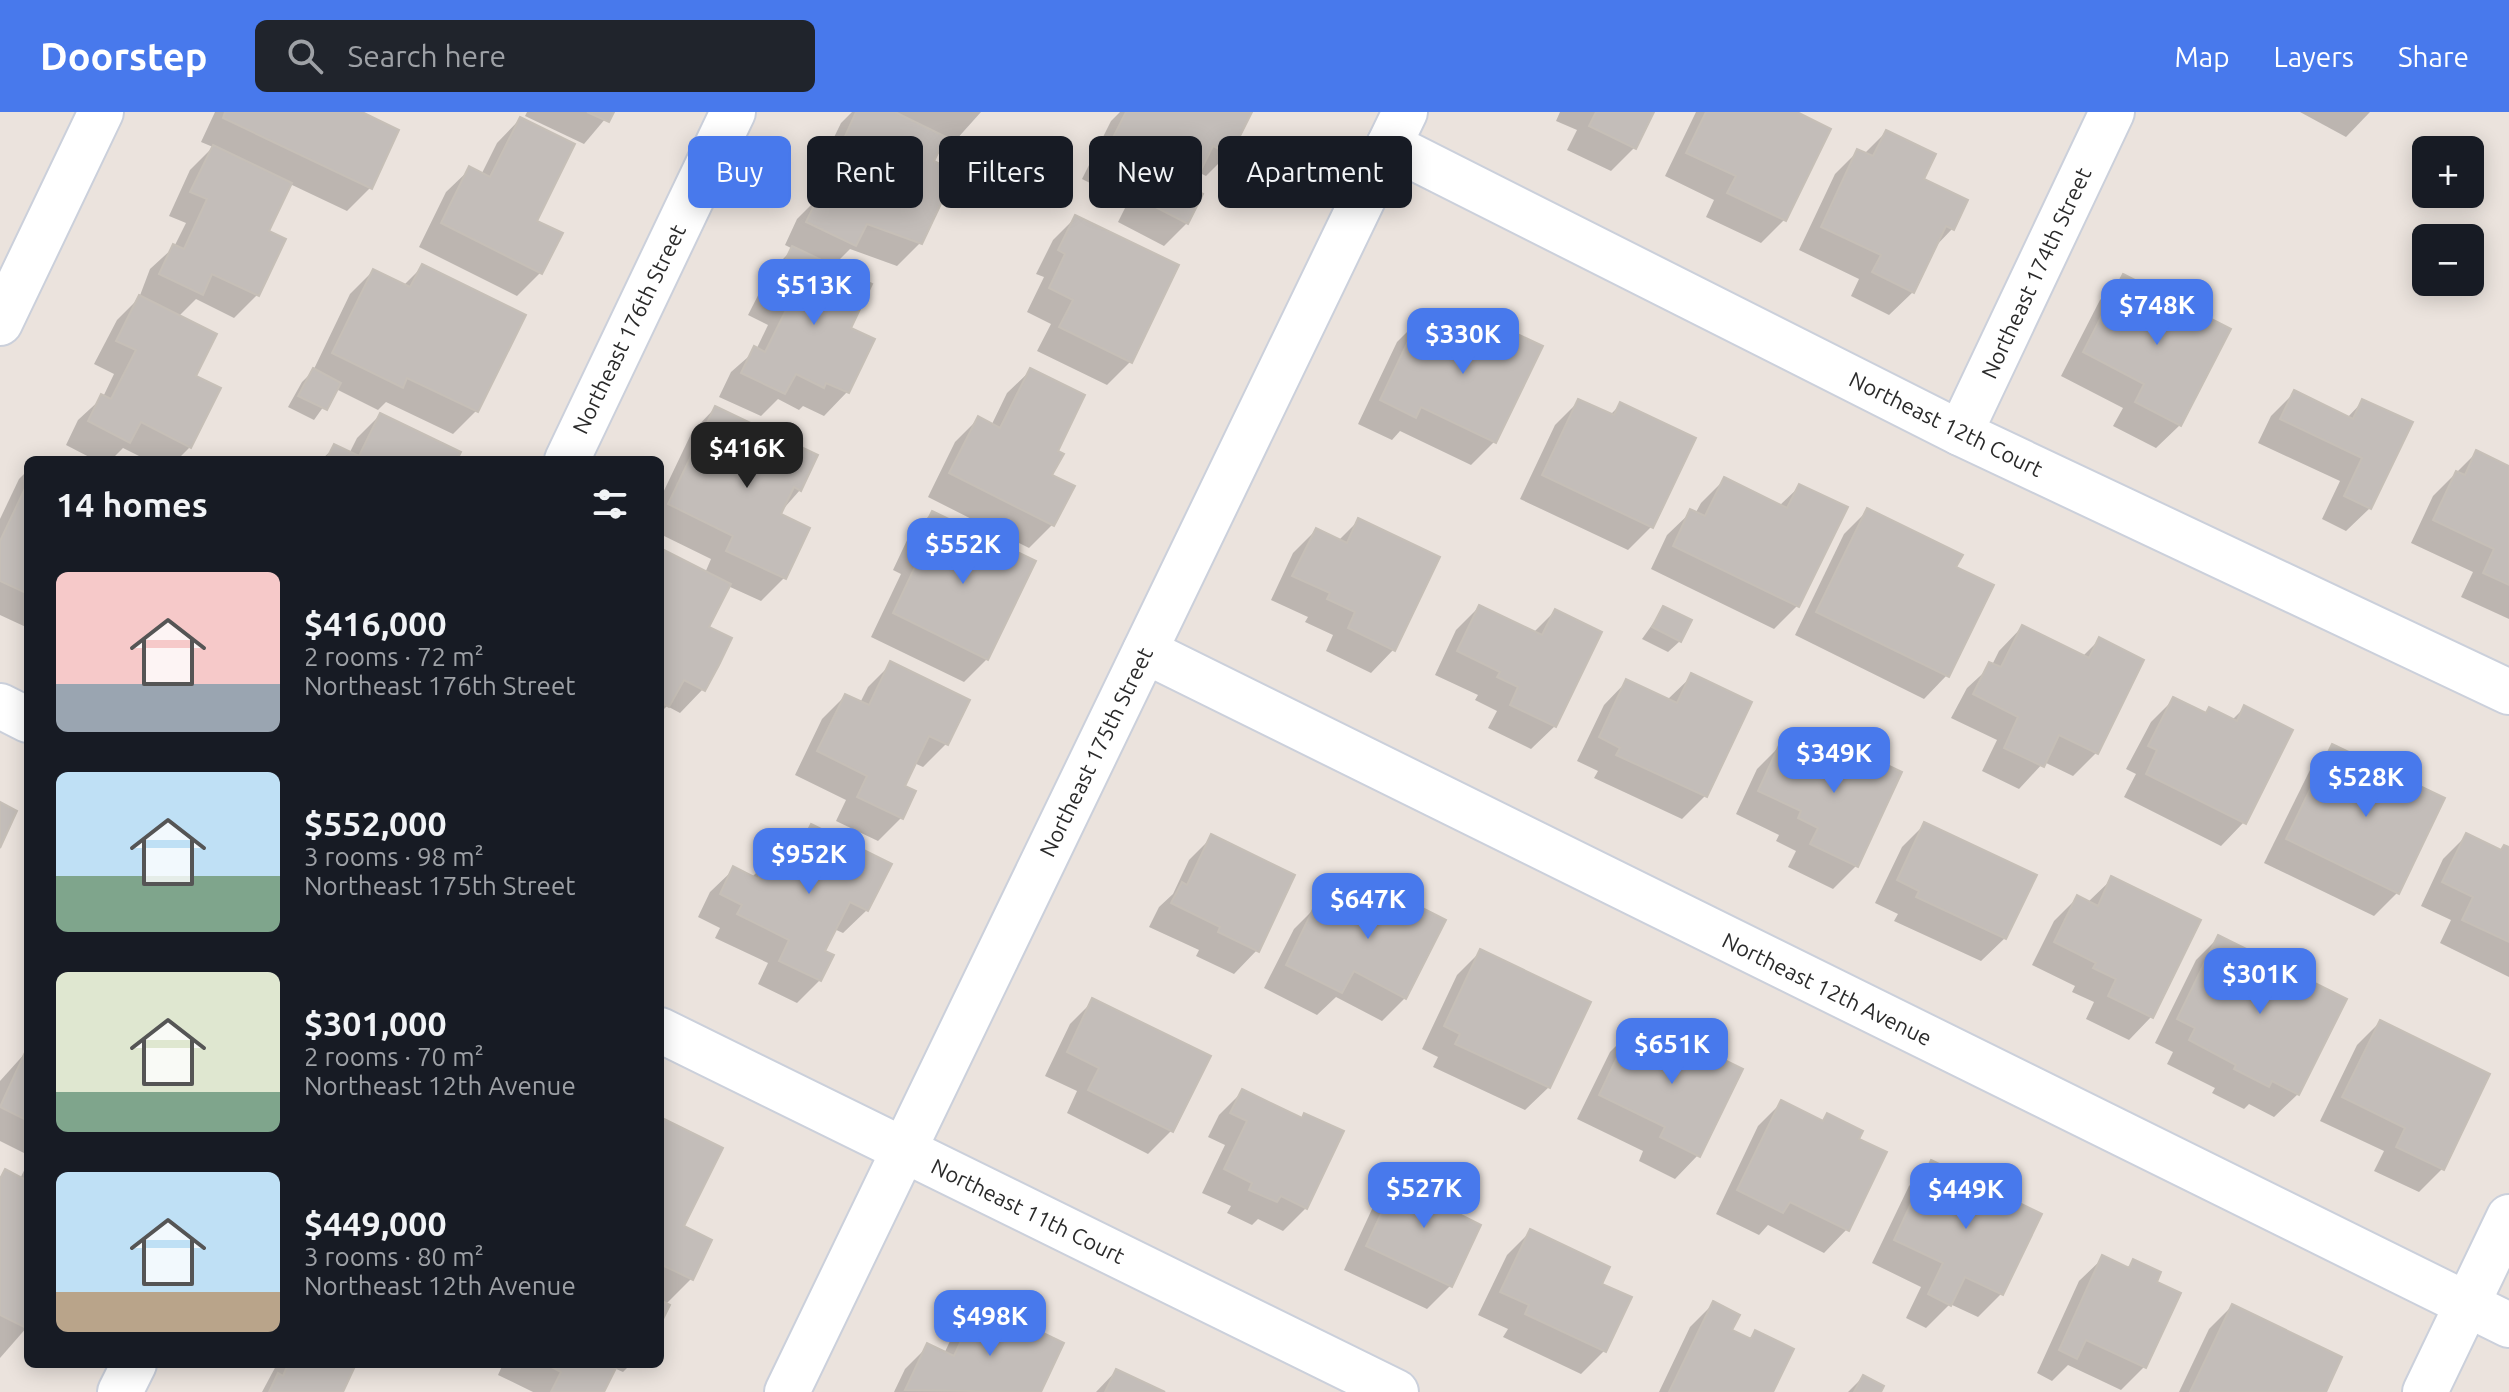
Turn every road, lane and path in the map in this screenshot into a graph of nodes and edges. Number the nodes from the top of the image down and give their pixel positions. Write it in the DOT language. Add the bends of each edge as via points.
graph roads {
  1 [pos="101,112"];
  2 [pos="733,112"];
  3 [pos="2112,112"];
  4 [pos="1397,128"];
  5 [pos="0,323"];
  6 [pos="1960,433"];
  7 [pos="569,456"];
  8 [pos="1145,651"];
  9 [pos="2509,692"];
  10 [pos="0,706"];
  11 [pos="24,718"];
  12 [pos="664,1032"];
  13 [pos="904,1150"];
  14 [pos="2509,1217"];
  15 [pos="2467,1306"];
  16 [pos="2509,1325"];
  17 [pos="132,1368"];
  18 [pos="120,1392"];
  19 [pos="787,1392"];
  20 [pos="1396,1392"];
  21 [pos="2425,1392"];
  1 -- 5 [label="street"];
  2 -- 7 [label="street, Northeast 176th Street"];
  3 -- 6 [label="street, Northeast 174th Street"];
  4 -- 6 [label="street, Northeast 12th Court"];
  4 -- 8 [label="street, Northeast 175th Street"];
  6 -- 9 [label="street, Northeast 12th Court"];
  8 -- 13 [label="street, Northeast 175th Street"];
  8 -- 15 [label="street, Northeast 12th Avenue"];
  10 -- 11 [label="street"];
  12 -- 13 [label="street, Northeast 11th Court"];
  13 -- 19 [label="street, Northeast 175th Street"];
  13 -- 20 [label="street, Northeast 11th Court"];
  14 -- 15 [label="street"];
  15 -- 16 [label="street, Northeast 12th Avenue"];
  15 -- 21 [label="street"];
  17 -- 18 [label="street"];
}
